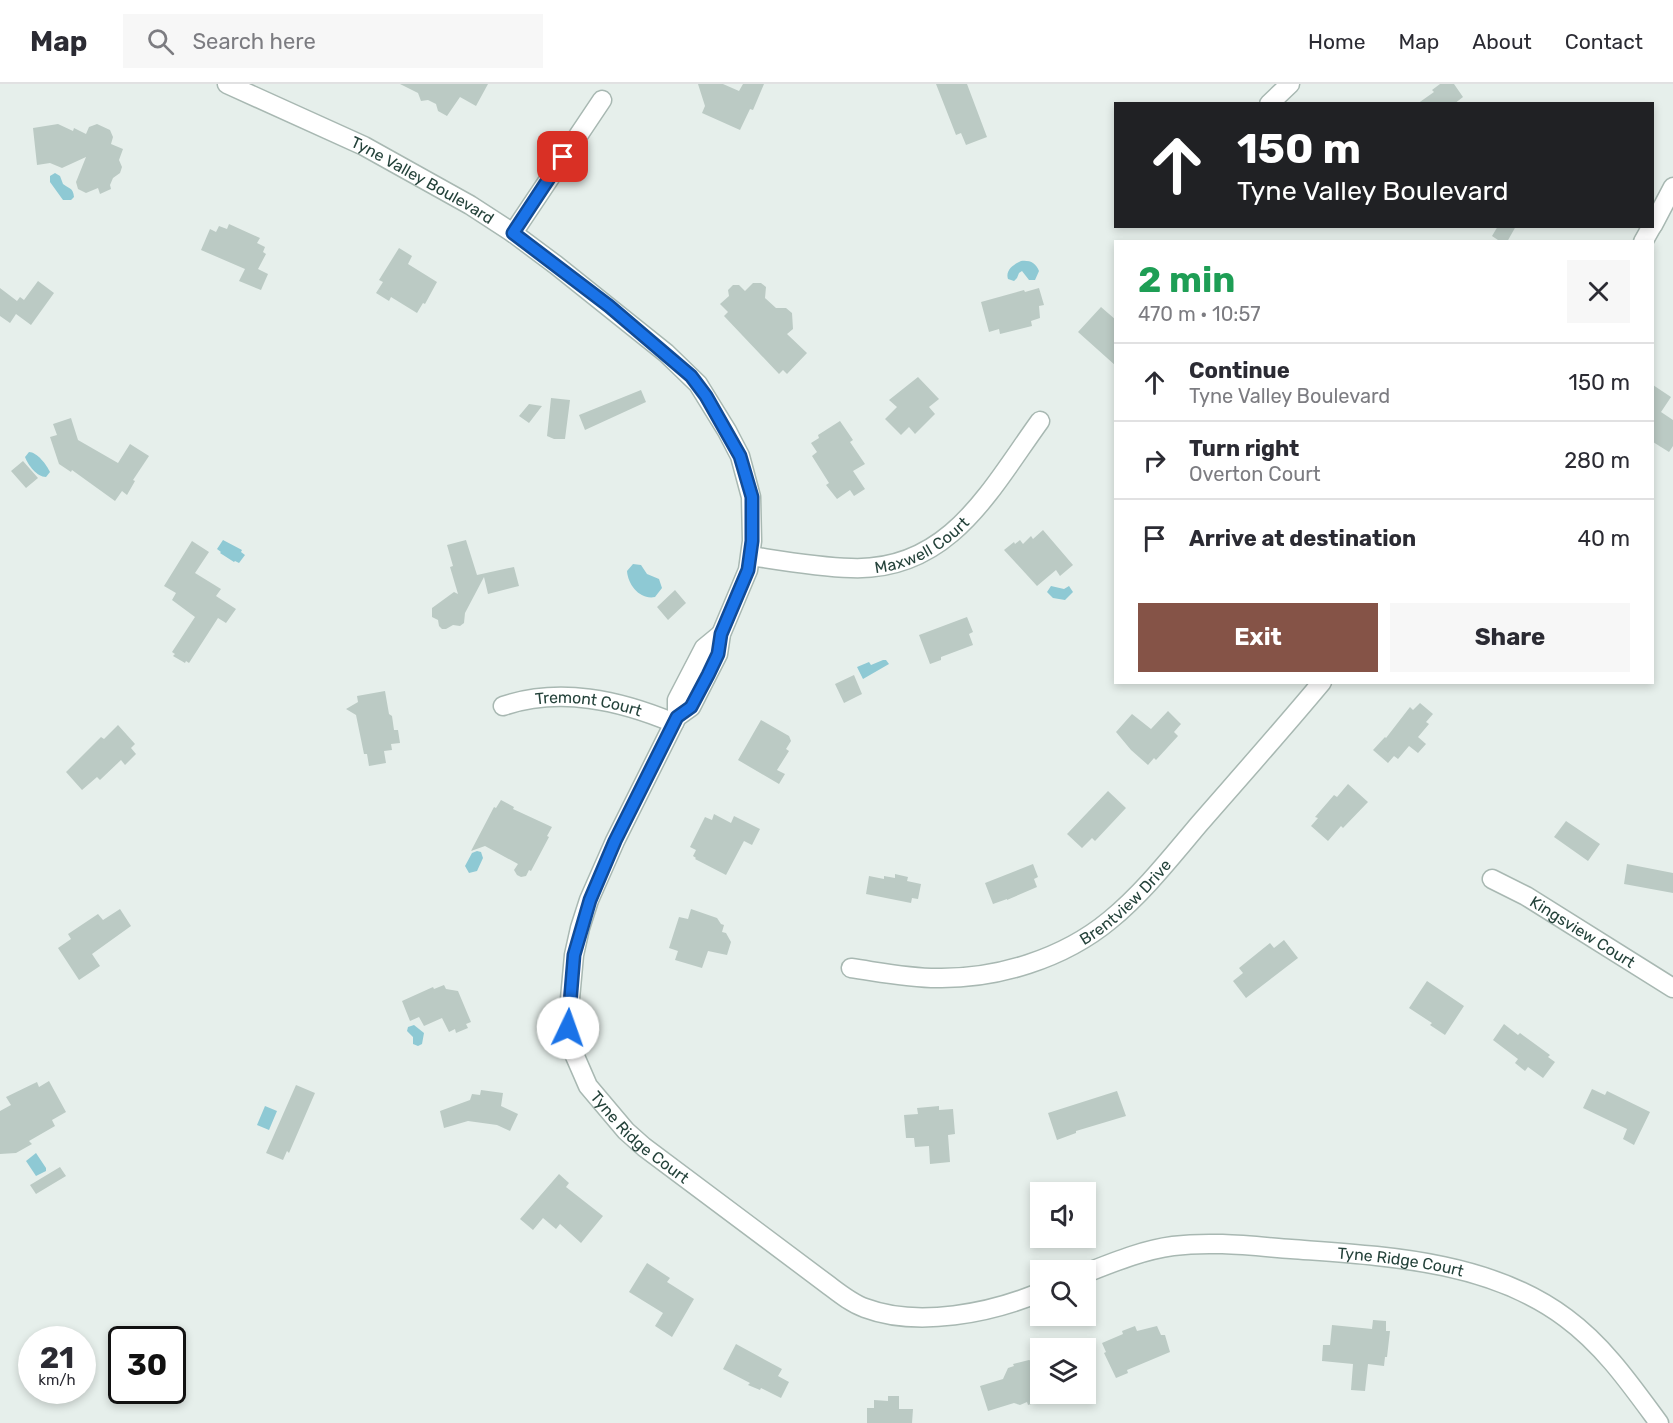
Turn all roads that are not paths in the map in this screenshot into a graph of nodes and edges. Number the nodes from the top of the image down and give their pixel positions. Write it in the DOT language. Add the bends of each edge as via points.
graph roads {
  1 [pos="227,84"];
  2 [pos="1290,84"];
  3 [pos="602,100"];
  4 [pos="1271,102"];
  5 [pos="1673,187"];
  6 [pos="1654,224"];
  7 [pos="513,233"];
  8 [pos="1040,421"];
  9 [pos="751,556"];
  10 [pos="1320,684"];
  11 [pos="503,706"];
  12 [pos="675,720"];
  13 [pos="1492,879"];
  14 [pos="851,968"];
  15 [pos="1673,988"];
  16 [pos="1096,1269"];
  17 [pos="1030,1296"];
  18 [pos="1659,1423"];
  1 -- 7 [label="street, Tyne Valley Boulevard" via="383,155"];
  2 -- 4 [label="street"];
  3 -- 7 [label="street"];
  5 -- 6 [label="street"];
  7 -- 9 [label="street, Tyne Valley Boulevard" via="639,331 698,384 728,431 747,478 752,497"];
  8 -- 9 [label="street, Maxwell Court" via="971,514 946,539 920,555 890,565 853,568"];
  9 -- 12 [label="street, Tyne Valley Boulevard" via="721,634 704,648 676,700"];
  10 -- 14 [label="street, Brentview Drive" via="1152,878 1091,934 1048,956 979,975 929,978"];
  11 -- 12 [label="street, Tremont Court" via="533,698 577,697"];
  12 -- 17 [label="street, Tyne Ridge Court" via="601,873 576,946 568,1028 571,1047 588,1086 644,1147 853,1303 878,1312 927,1317 988,1310"];
  13 -- 15 [label="street, Kingsview Court" via="1527,896"];
  16 -- 18 [label="street, Tyne Ridge Court" via="1146,1251 1214,1243 1384,1257 1479,1276 1528,1296 1565,1317 1627,1378"];
}
